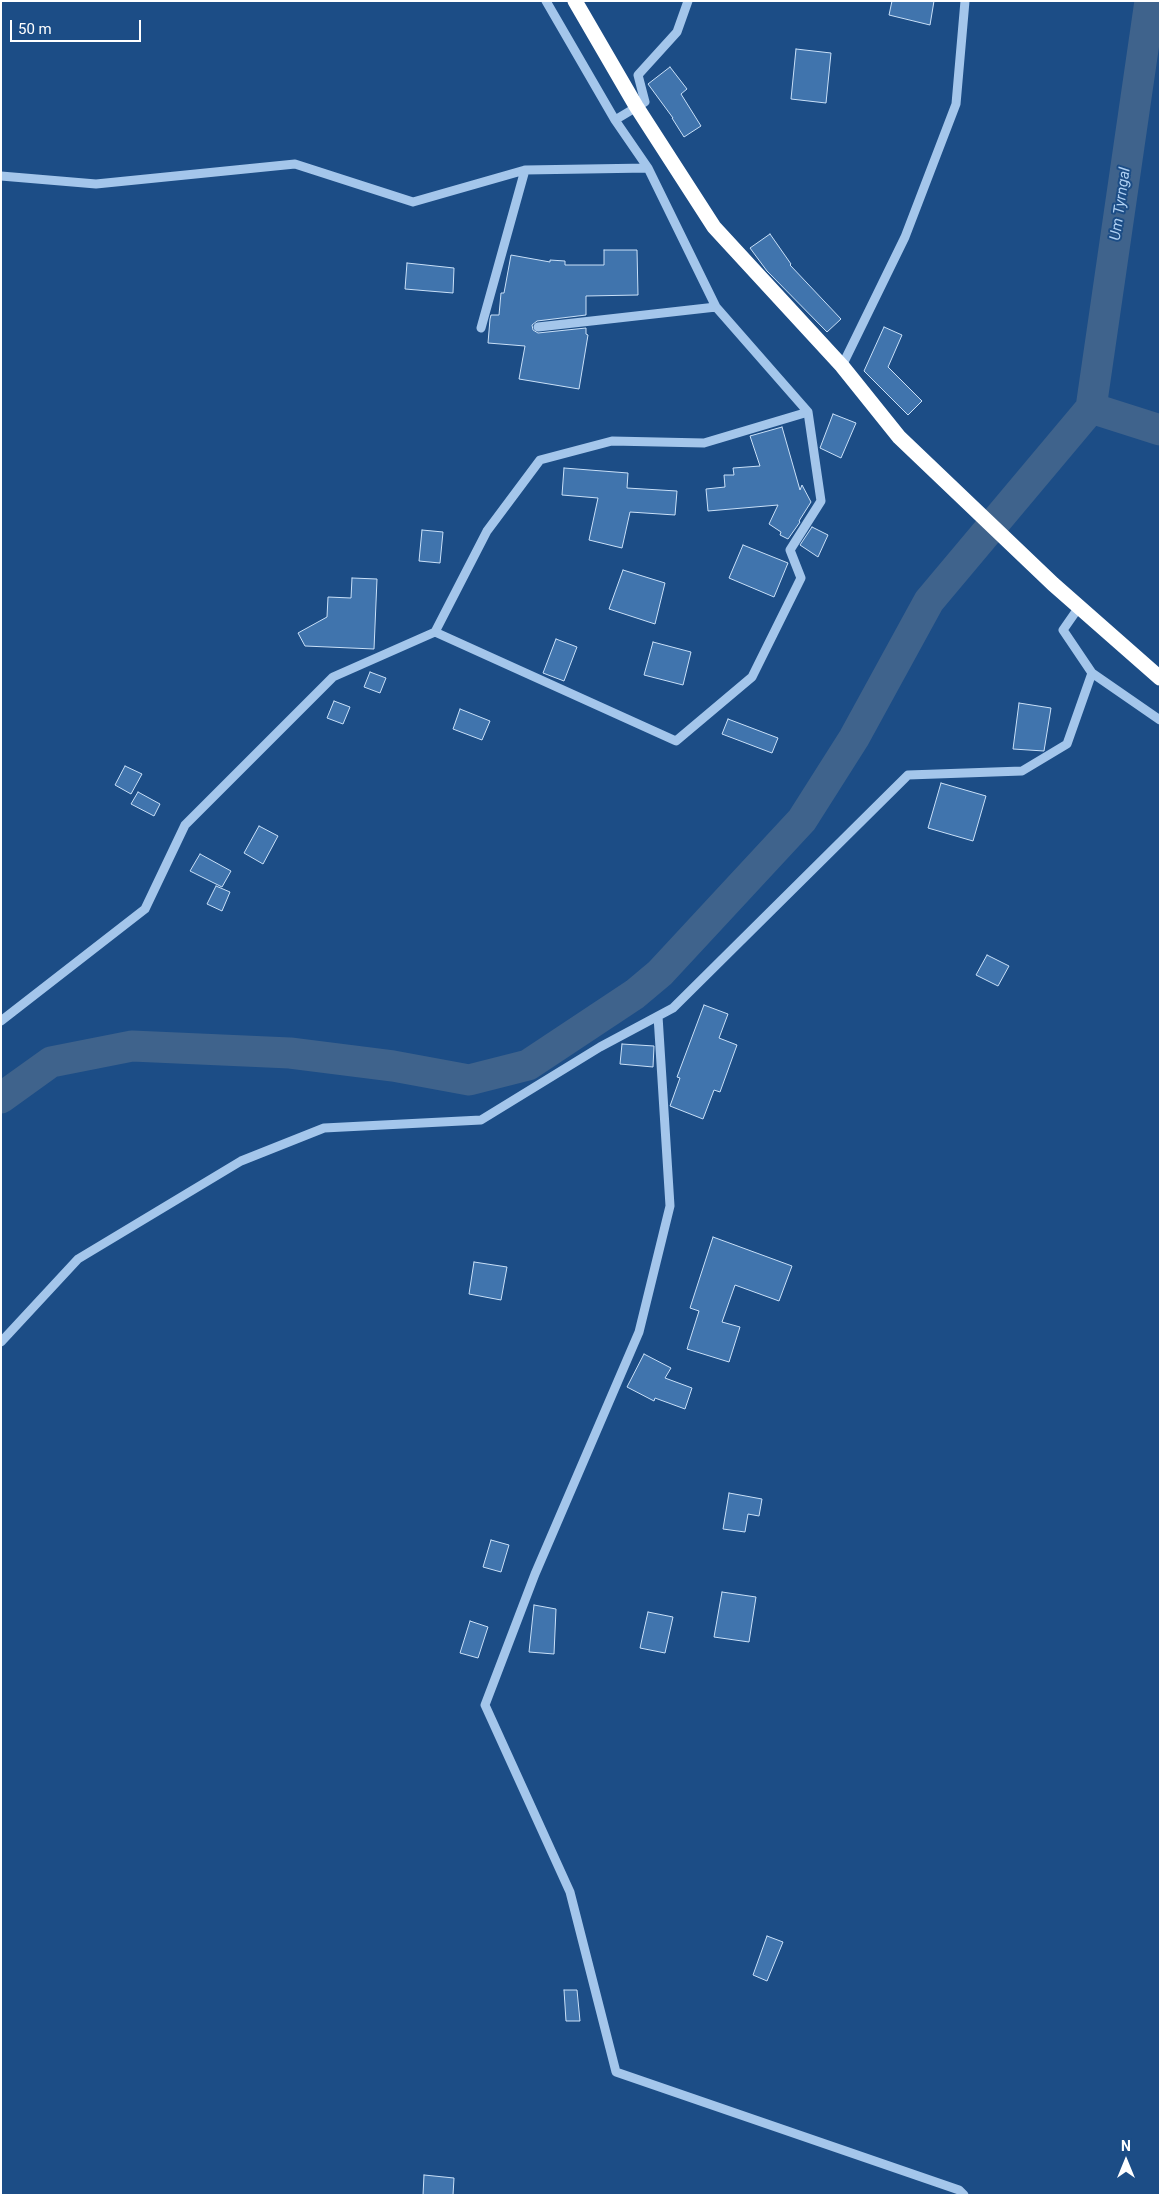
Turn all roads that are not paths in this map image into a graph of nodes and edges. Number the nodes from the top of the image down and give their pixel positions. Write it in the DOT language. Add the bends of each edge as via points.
graph roads {
  1 [pos="546,1"];
  2 [pos="575,1"];
  3 [pos="688,1"];
  4 [pos="965,1"];
  5 [pos="636,106"];
  6 [pos="615,120"];
  7 [pos="648,168"];
  8 [pos="525,170"];
  9 [pos="1,176"];
  10 [pos="716,307"];
  11 [pos="538,327"];
  12 [pos="481,328"];
  13 [pos="842,366"];
  14 [pos="808,412"];
  15 [pos="1079,607"];
  16 [pos="435,632"];
  17 [pos="1092,673"];
  18 [pos="1160,678"];
  19 [pos="1160,720"];
  20 [pos="658,1016"];
  21 [pos="1,1021"];
  22 [pos="1,1342"];
  23 [pos="964,2195"];
  1 -- 6 [label="street"];
  2 -- 5 [label="highway"];
  3 -- 5 [label="street" via="677,32 638,76 645,102"];
  4 -- 13 [label="street" via="956,104 905,237"];
  5 -- 6 [label="street"];
  5 -- 13 [label="highway" via="714,227"];
  6 -- 7 [label="street"];
  7 -- 8 [label="street"];
  7 -- 10 [label="street"];
  8 -- 9 [label="street" via="413,202 295,164 96,184"];
  8 -- 12 [label="street"];
  10 -- 11 [label="street"];
  10 -- 14 [label="street"];
  13 -- 15 [label="highway" via="899,436"];
  14 -- 16 [label="street" via="704,443 612,441 540,460 488,531"];
  14 -- 16 [label="street" via="821,501 790,550 800,578 752,677 676,741"];
  15 -- 17 [label="street" via="1063,630"];
  15 -- 18 [label="highway"];
  16 -- 21 [label="street" via="333,677 186,825 145,909"];
  17 -- 19 [label="street"];
  17 -- 20 [label="street" via="1067,744 1022,771 908,775 673,1008"];
  20 -- 22 [label="street" via="600,1047 481,1120 324,1128 242,1161 78,1259"];
  20 -- 23 [label="street" via="670,1206 639,1332 535,1574 484,1705 570,1892 616,2072 959,2190"];
}
